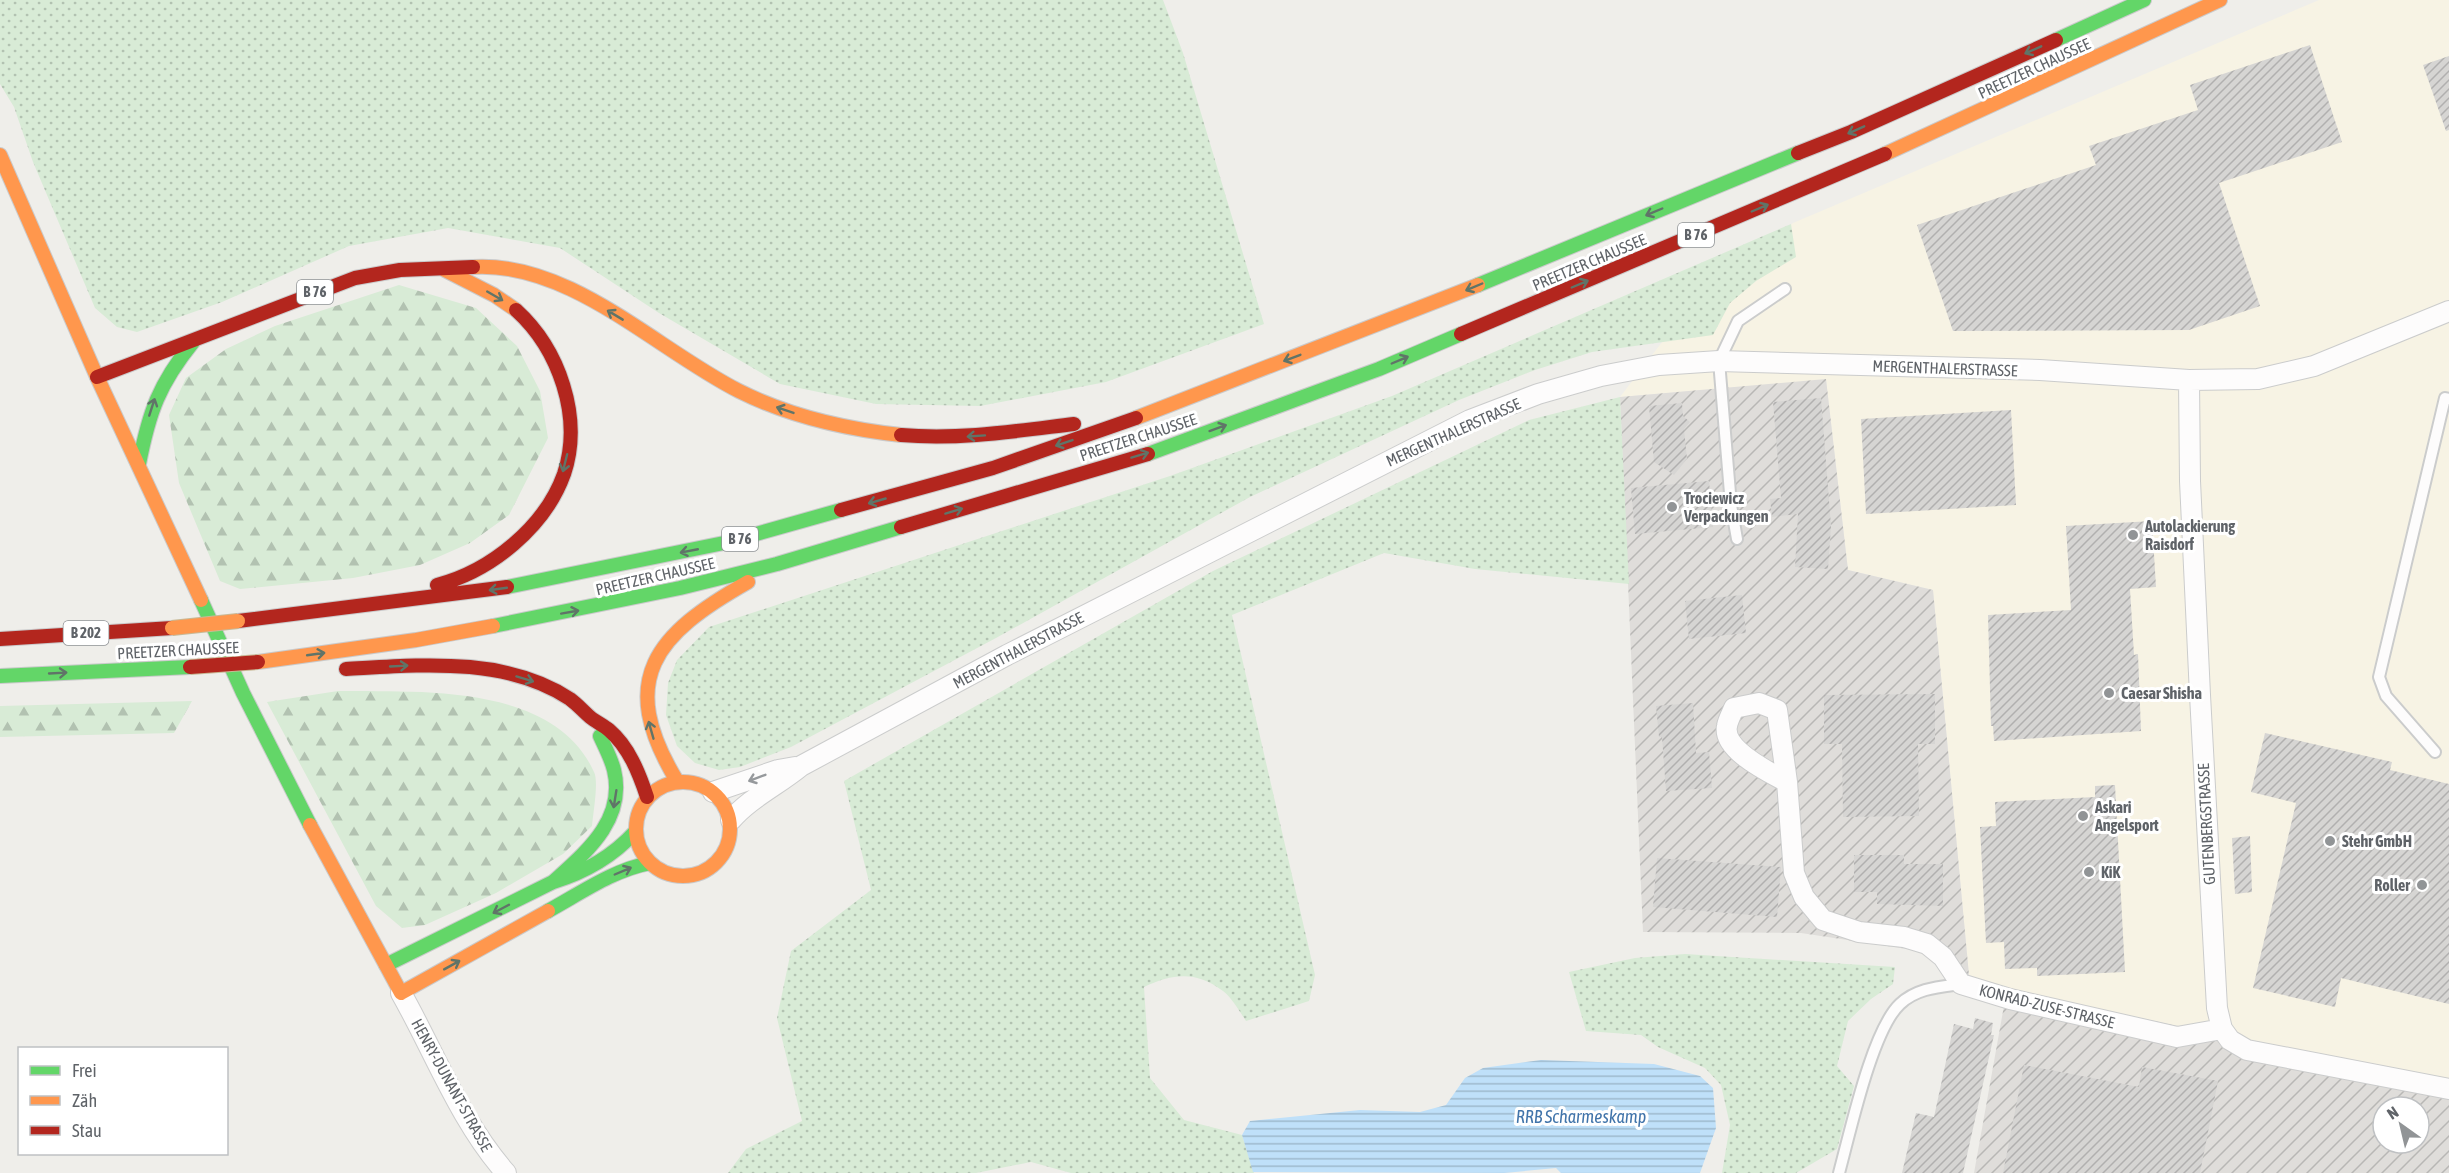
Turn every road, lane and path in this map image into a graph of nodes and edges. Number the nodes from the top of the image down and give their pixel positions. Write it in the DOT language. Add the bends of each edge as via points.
graph roads {
  1 [pos="2144,0"];
  2 [pos="2220,0"];
  3 [pos="0,155"];
  4 [pos="443,269"];
  5 [pos="1785,289"];
  6 [pos="2449,311"];
  7 [pos="193,342"];
  8 [pos="1719,361"];
  9 [pos="97,377"];
  10 [pos="2189,380"];
  11 [pos="2449,399"];
  12 [pos="1139,417"];
  13 [pos="139,464"];
  14 [pos="1737,539"];
  15 [pos="777,564"];
  16 [pos="330,610"];
  17 [pos="172,628"];
  18 [pos="0,639"];
  19 [pos="258,662"];
  20 [pos="333,669"];
  21 [pos="298,671"];
  22 [pos="0,676"];
  23 [pos="596,723"];
  24 [pos="2435,752"];
  25 [pos="801,766"];
  26 [pos="677,781"];
  27 [pos="1787,782"];
  28 [pos="713,792"];
  29 [pos="647,797"];
  30 [pos="731,820"];
  31 [pos="636,832"];
  32 [pos="650,863"];
  33 [pos="553,882"];
  34 [pos="386,965"];
  35 [pos="1961,984"];
  36 [pos="401,993"];
  37 [pos="2222,1029"];
  38 [pos="2449,1089"];
  39 [pos="506,1173"];
  40 [pos="1839,1173"];
  1 -- 12 [label="main road, PREETZER CHAUSSEE / B 76, one-way" via="1851,132 1426,307"];
  15 -- 2 [label="main road, PREETZER CHAUSSEE / B 76, one-way" via="1163,449 1378,369 1864,164"];
  3 -- 9 [label="main road"];
  4 -- 7 [label="main road, B 76" via="382,271 354,278"];
  12 -- 4 [label="main road, B 76, one-way" via="958,438 915,437 840,426 743,394 604,308 535,276 495,267"];
  4 -- 16 [label="main road, B 76, one-way" via="518,310 535,328 563,382 569,412 567,462 556,492 536,521 484,566 448,583"];
  5 -- 8 [label="lane" via="1738,321"];
  6 -- 10 [label="street, MERGENTHALERSTRASSE" via="2314,366 2258,379"];
  7 -- 9 [label="main road, B 76"];
  13 -- 7 [label="main road, B 76, one-way" via="161,384"];
  8 -- 10 [label="street, MERGENTHALERSTRASSE" via="2040,370"];
  8 -- 14 [label="lane"];
  8 -- 25 [label="street, MERGENTHALERSTRASSE" via="1659,365 1601,376 1470,420 1007,655"];
  9 -- 13 [label="main road"];
  10 -- 37 [label="street, GUTENBERGSTRASSE" via="2202,752 2216,999"];
  11 -- 24 [label="lane" via="2445,398 2379,677 2386,696"];
  12 -- 16 [label="main road, PREETZER CHAUSSEE / B 76, one-way" via="993,468 724,543 504,588"];
  13 -- 34 [label="main road" via="243,693"];
  19 -- 15 [label="main road, PREETZER CHAUSSEE / B 76, one-way" via="416,640 580,610"];
  26 -- 15 [label="main road, B 76, one-way" via="648,723 650,673 658,655 686,622"];
  16 -- 17 [label="main road, PREETZER CHAUSSEE / B 76, bridge"];
  17 -- 18 [label="main road, PREETZER CHAUSSEE / B 202"];
  19 -- 21 [label="main road, B 76" via="287,672"];
  22 -- 19 [label="main road, PREETZER CHAUSSEE / B 76, one-way, bridge"];
  20 -- 23 [label="main road, one-way" via="424,666 468,668 519,677 570,699"];
  23 -- 29 [label="main road" via="607,728 627,751"];
  23 -- 33 [label="main road, one-way" via="615,773 616,800 606,831"];
  25 -- 28 [label="street, MERGENTHALERSTRASSE, one-way"];
  25 -- 30 [label="street, MERGENTHALERSTRASSE"];
  26 -- 28 [label="main road" via="693,782"];
  26 -- 29 [label="main road" via="661,786"];
  27 -- 35 [label="street, KONRAD-ZUSE-STRASSE" via="1794,873 1804,897 1823,920 1859,932 1927,944 1943,957"];
  28 -- 30 [label="main road"];
  29 -- 31 [label="main road" via="638,814"];
  30 -- 32 [label="main road" via="728,846 708,869 678,876"];
  31 -- 32 [label="main road"];
  31 -- 33 [label="main road" via="604,860 577,875"];
  36 -- 32 [label="main road, one-way" via="613,875"];
  33 -- 34 [label="main road, one-way"];
  34 -- 36 [label="main road"];
  35 -- 37 [label="street, KONRAD-ZUSE-STRASSE" via="2177,1037"];
  35 -- 40 [label="lane" via="1928,988 1910,996 1888,1020 1876,1045"];
  36 -- 39 [label="street, HENRY-DUNANT-STRASSE" via="456,1100"];
  37 -- 38 [label="street" via="2230,1040 2247,1050"];
}
